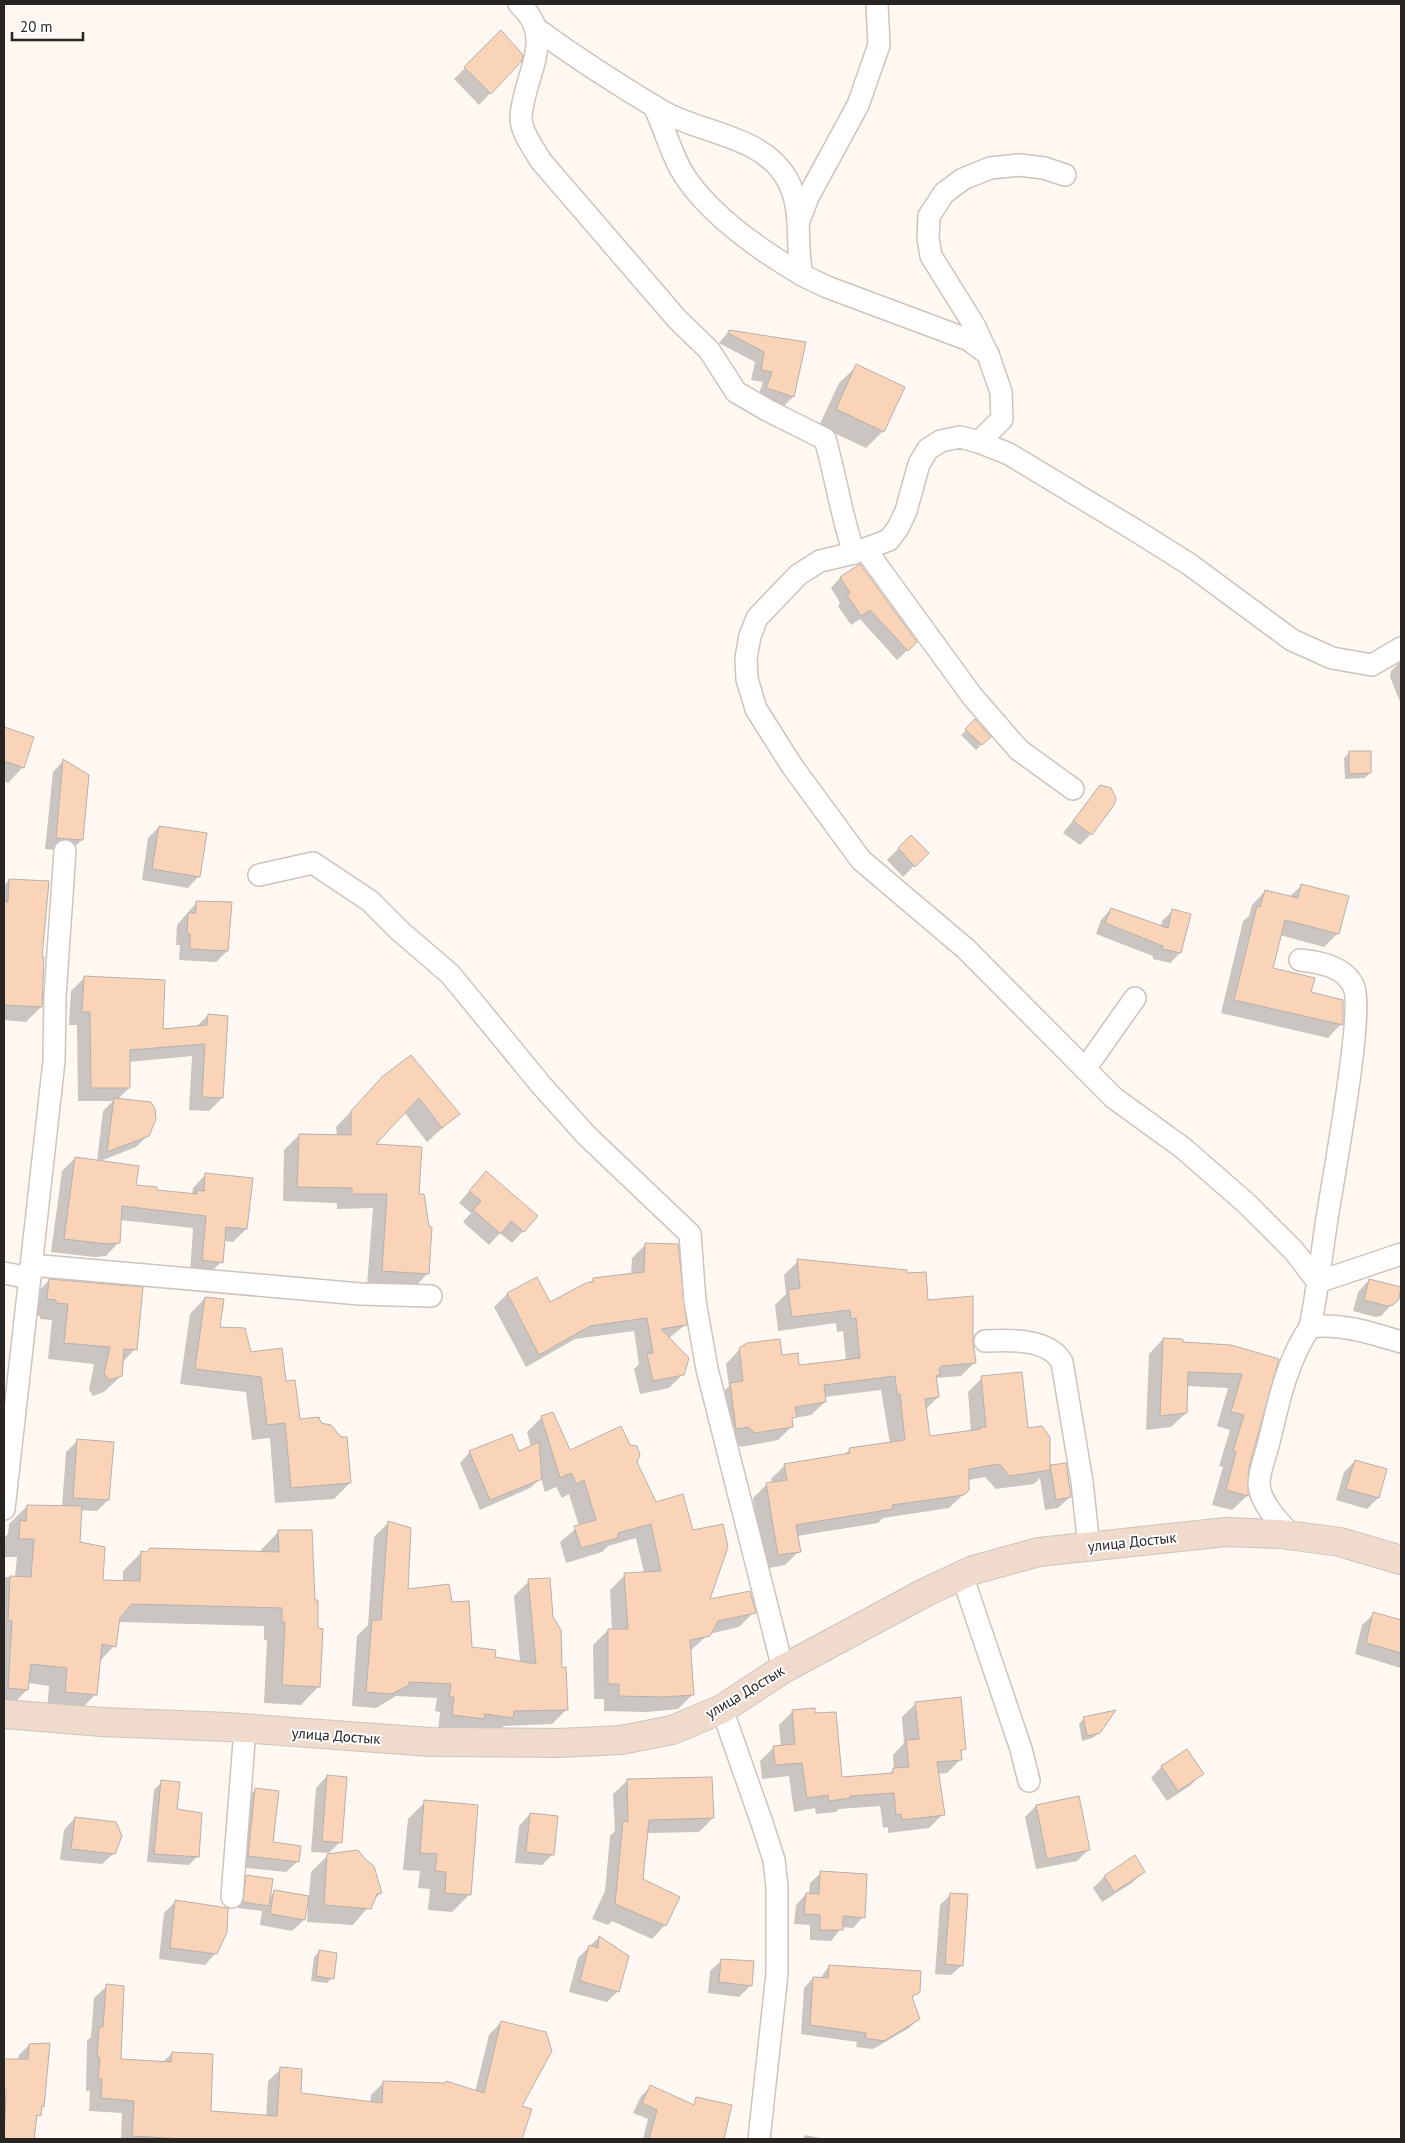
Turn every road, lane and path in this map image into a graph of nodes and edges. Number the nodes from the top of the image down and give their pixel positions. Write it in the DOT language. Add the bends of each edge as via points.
graph roads {
  1 [pos="519,4"];
  2 [pos="877,4"];
  3 [pos="538,30"];
  4 [pos="654,106"];
  5 [pos="1066,175"];
  6 [pos="799,222"];
  7 [pos="802,275"];
  8 [pos="988,354"];
  9 [pos="979,442"];
  10 [pos="889,540"];
  11 [pos="860,551"];
  12 [pos="884,574"];
  13 [pos="1401,648"];
  14 [pos="1073,789"];
  15 [pos="65,851"];
  16 [pos="259,876"];
  17 [pos="1300,960"];
  18 [pos="1135,998"];
  19 [pos="1084,1069"];
  20 [pos="1401,1254"];
  21 [pos="30,1271"];
  22 [pos="4,1273"];
  23 [pos="1318,1282"];
  24 [pos="431,1296"];
  25 [pos="1310,1327"];
  26 [pos="985,1341"];
  27 [pos="1401,1342"];
  28 [pos="4,1509"];
  29 [pos="1291,1535"];
  30 [pos="1089,1547"];
  31 [pos="1401,1560"];
  32 [pos="962,1575"];
  33 [pos="784,1668"];
  34 [pos="722,1709"];
  35 [pos="4,1714"];
  36 [pos="245,1729"];
  37 [pos="1029,1781"];
  38 [pos="232,1897"];
  39 [pos="758,2139"];
  1 -- 3 [label="street" via="529,13"];
  2 -- 6 [label="street" via="879,45 858,104 808,197"];
  3 -- 4 [label="street"];
  3 -- 11 [label="street" via="521,117 526,135 541,161 677,319 709,350 736,392 825,439 842,518"];
  4 -- 6 [label="street" via="687,124 753,147 774,161 787,179"];
  4 -- 7 [label="street" via="680,169 701,196 773,258"];
  5 -- 8 [label="street" via="1019,164 990,168 963,179 944,193 929,216 931,256"];
  6 -- 7 [label="street" via="797,255"];
  7 -- 8 [label="street" via="969,340"];
  8 -- 9 [label="street" via="1001,392 1002,419"];
  9 -- 10 [label="street" via="960,437 941,441 928,449 919,464 902,520"];
  9 -- 13 [label="street" via="1009,454 1189,564 1292,640 1332,658 1372,666"];
  10 -- 11 [label="street"];
  10 -- 12 [label="street"];
  11 -- 12 [label="street"];
  11 -- 19 [label="street" via="820,562 798,575 757,618 746,658 747,679 756,709 792,766 861,860 966,950"];
  12 -- 14 [label="street" via="972,696 1019,750"];
  15 -- 21 [label="street" via="54,1061"];
  16 -- 33 [label="street" via="313,863 370,901 400,932 450,974 586,1135 690,1234 695,1301 707,1369"];
  17 -- 23 [label="street" via="1340,970 1353,986 1356,1003 1348,1083"];
  18 -- 19 [label="street"];
  19 -- 23 [label="street" via="1114,1098 1183,1148 1247,1204 1294,1251"];
  20 -- 23 [label="street"];
  21 -- 22 [label="street"];
  21 -- 24 [label="street"];
  21 -- 28 [label="street"];
  23 -- 25 [label="street"];
  25 -- 27 [label="street" via="1327,1325 1361,1329"];
  25 -- 29 [label="street" via="1284,1380 1259,1484 1267,1504"];
  26 -- 30 [label="street" via="1013,1340 1050,1348 1062,1362"];
  29 -- 30 [label="main road, улица Достык" via="1226,1532"];
  29 -- 31 [label="main road, улица Достык" via="1340,1542"];
  30 -- 32 [label="main road, улица Достык" via="1039,1552"];
  32 -- 33 [label="main road, улица Достык"];
  32 -- 37 [label="street"];
  33 -- 34 [label="main road, улица Достык"];
  34 -- 36 [label="main road, улица Достык" via="672,1730 621,1740 560,1743 430,1742"];
  34 -- 39 [label="street" via="774,1860 777,1887 777,1974"];
  35 -- 36 [label="main road, улица Достык"];
  36 -- 38 [label="street"];
}
